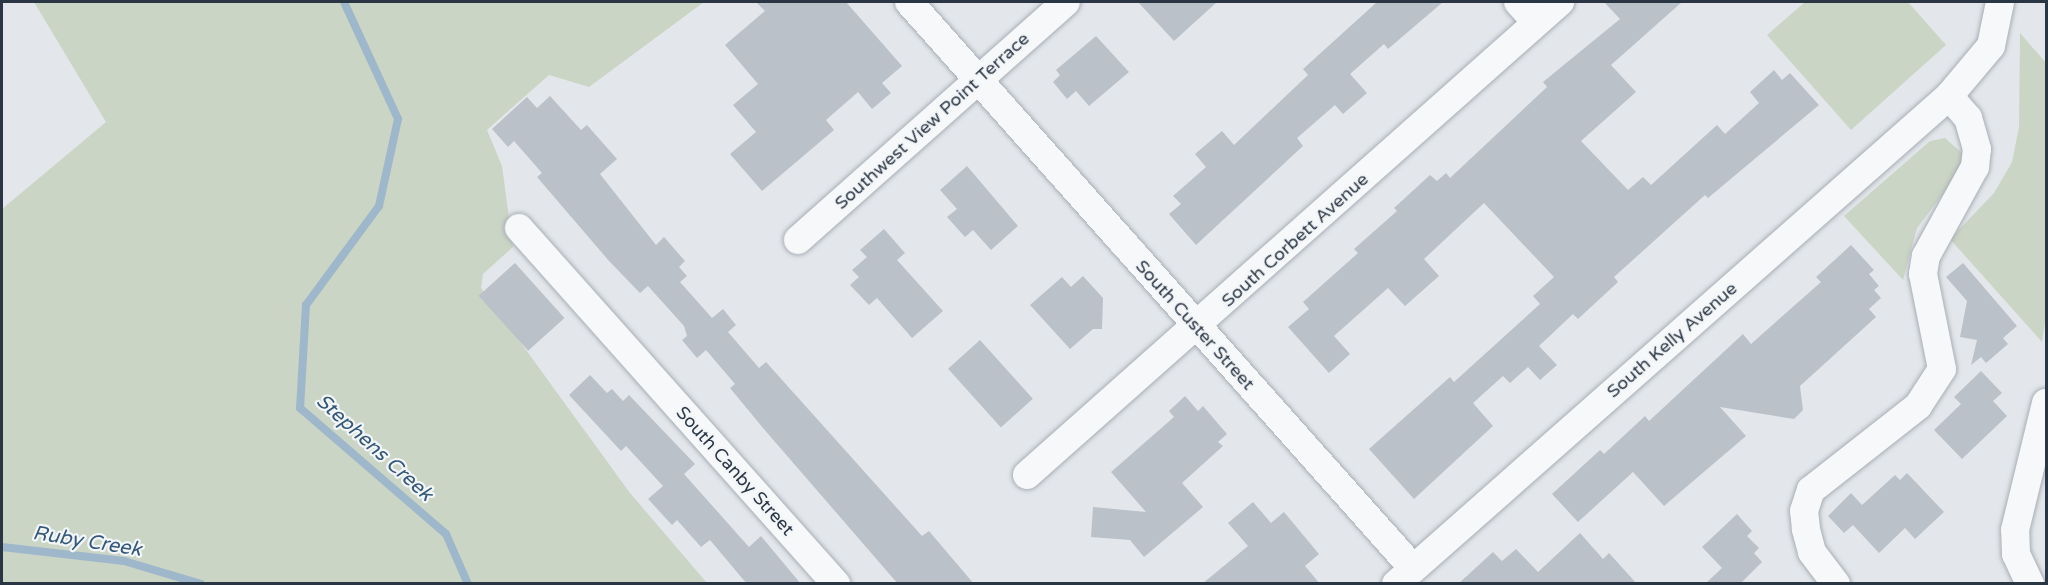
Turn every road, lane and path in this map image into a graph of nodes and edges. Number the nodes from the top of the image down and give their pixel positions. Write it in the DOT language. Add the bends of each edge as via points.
graph roads {
  1 [pos="909,2"];
  2 [pos="1066,2"];
  3 [pos="1518,2"];
  4 [pos="1560,2"];
  5 [pos="2000,2"];
  6 [pos="1536,22"];
  7 [pos="977,81"];
  8 [pos="1949,96"];
  9 [pos="519,228"];
  10 [pos="798,240"];
  11 [pos="1198,328"];
  12 [pos="2046,403"];
  13 [pos="1027,475"];
  14 [pos="1405,576"];
  15 [pos="836,584"];
  16 [pos="1836,584"];
  17 [pos="2030,584"];
  1 -- 7 [label="street, South Custer Street"];
  2 -- 7 [label="street, Southwest View Point Terrace"];
  3 -- 6 [label="street"];
  4 -- 6 [label="street, South Corbett Avenue"];
  5 -- 8 [label="street, South Kelly Avenue" via="1991,46"];
  6 -- 11 [label="street, South Corbett Avenue"];
  7 -- 10 [label="street, Southwest View Point Terrace"];
  7 -- 11 [label="street, South Custer Street"];
  8 -- 14 [label="street, South Kelly Avenue"];
  8 -- 16 [label="street" via="1968,118 1977,149 1975,167 1926,256 1923,274 1942,369 1918,406 1811,490 1804,511 1812,552"];
  9 -- 15 [label="street, South Canby Street"];
  11 -- 13 [label="street, South Corbett Avenue"];
  11 -- 14 [label="street, South Custer Street"];
  12 -- 17 [label="street" via="2015,530 2016,554"];
}
